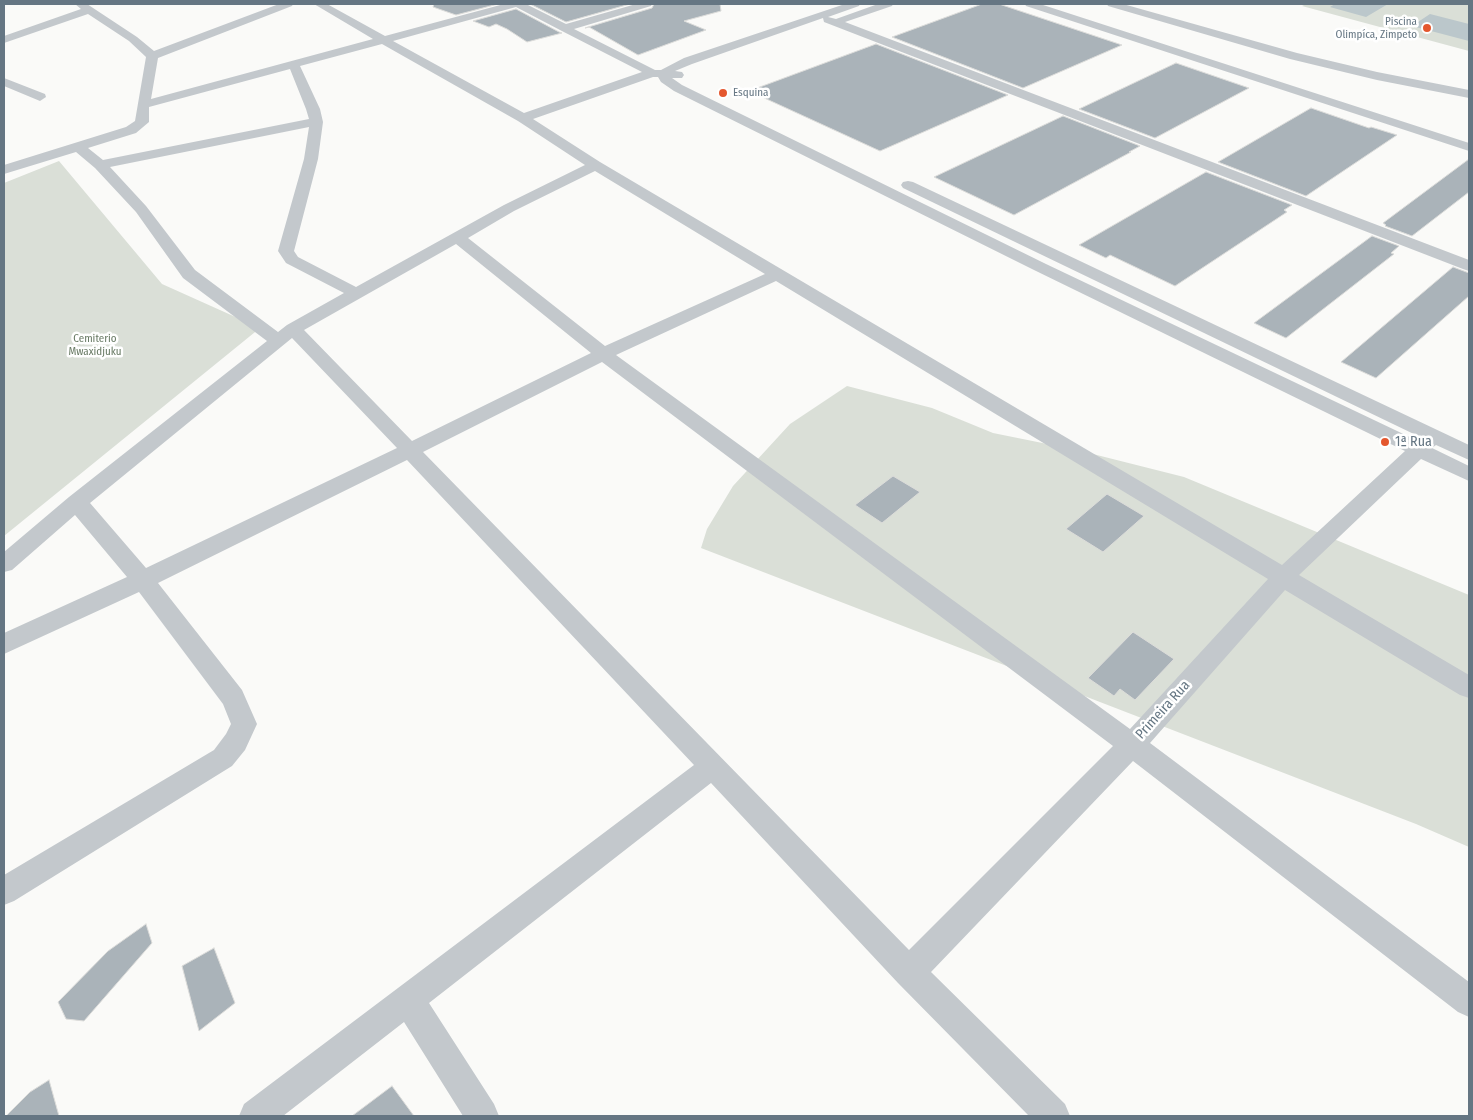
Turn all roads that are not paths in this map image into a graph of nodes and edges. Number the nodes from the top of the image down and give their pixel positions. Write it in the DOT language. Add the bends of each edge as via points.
graph roads {
  1 [pos="288,4"];
  2 [pos="517,4"];
  3 [pos="647,4"];
  4 [pos="855,4"];
  5 [pos="888,4"];
  6 [pos="1030,4"];
  7 [pos="1112,4"];
  8 [pos="1140,4"];
  9 [pos="330,5"];
  10 [pos="84,7"];
  11 [pos="818,10"];
  12 [pos="835,16"];
  13 [pos="564,28"];
  14 [pos="4,40"];
  15 [pos="385,40"];
  16 [pos="152,56"];
  17 [pos="294,65"];
  18 [pos="658,73"];
  19 [pos="688,75"];
  20 [pos="4,82"];
  21 [pos="1469,85"];
  22 [pos="1469,94"];
  23 [pos="40,97"];
  24 [pos="143,105"];
  25 [pos="523,118"];
  26 [pos="316,122"];
  27 [pos="78,146"];
  28 [pos="1469,147"];
  29 [pos="100,165"];
  30 [pos="595,165"];
  31 [pos="4,170"];
  32 [pos="457,237"];
  33 [pos="1469,266"];
  34 [pos="776,275"];
  35 [pos="356,293"];
  36 [pos="293,329"];
  37 [pos="278,341"];
  38 [pos="603,354"];
  39 [pos="1426,443"];
  40 [pos="410,450"];
  41 [pos="1469,453"];
  42 [pos="1469,474"];
  43 [pos="78,502"];
  44 [pos="4,564"];
  45 [pos="1283,577"];
  46 [pos="143,580"];
  47 [pos="4,644"];
  48 [pos="1469,688"];
  49 [pos="1132,745"];
  50 [pos="712,766"];
  51 [pos="4,891"];
  52 [pos="910,972"];
  53 [pos="409,1000"];
  54 [pos="1469,1001"];
  55 [pos="256,1116"];
  56 [pos="482,1116"];
  57 [pos="1053,1116"];
  1 -- 16 [label="street"];
  2 -- 13 [label="street"];
  2 -- 15 [label="street"];
  3 -- 13 [label="street"];
  4 -- 12 [label="street"];
  5 -- 12 [label="street"];
  6 -- 28 [label="street"];
  7 -- 22 [label="street" via="1294,56"];
  8 -- 21 [label="street" via="1285,46"];
  9 -- 15 [label="street"];
  10 -- 14 [label="street"];
  10 -- 16 [label="street" via="133,38"];
  11 -- 12 [label="street"];
  11 -- 18 [label="street"];
  12 -- 19 [label="street"];
  12 -- 33 [label="street"];
  13 -- 18 [label="street"];
  15 -- 17 [label="street"];
  15 -- 25 [label="street"];
  16 -- 24 [label="street"];
  17 -- 24 [label="street"];
  17 -- 26 [label="street"];
  18 -- 19 [label="street"];
  18 -- 25 [label="street"];
  18 -- 39 [label="street" via="693,95 1040,267"];
  19 -- 39 [label="street" via="699,85"];
  20 -- 23 [label="street"];
  24 -- 27 [label="street" via="139,126"];
  25 -- 30 [label="street"];
  26 -- 29 [label="street"];
  26 -- 35 [label="street" via="311,159 286,251 292,260"];
  27 -- 29 [label="street"];
  27 -- 31 [label="street"];
  29 -- 37 [label="street" via="141,208 189,274"];
  30 -- 32 [label="street"];
  30 -- 34 [label="street"];
  32 -- 35 [label="street"];
  32 -- 38 [label="street"];
  34 -- 38 [label="street"];
  34 -- 45 [label="street"];
  35 -- 36 [label="street"];
  36 -- 37 [label="street"];
  36 -- 40 [label="street"];
  37 -- 43 [label="street"];
  38 -- 40 [label="street"];
  38 -- 49 [label="street"];
  39 -- 41 [label="street"];
  39 -- 42 [label="street"];
  39 -- 45 [label="street, Primeira Rua"];
  40 -- 46 [label="street"];
  40 -- 50 [label="street"];
  43 -- 44 [label="street"];
  43 -- 46 [label="street"];
  45 -- 48 [label="street"];
  45 -- 49 [label="street, Primeira Rua"];
  46 -- 47 [label="street"];
  46 -- 51 [label="street" via="233,698 244,724 236,742 223,758"];
  49 -- 52 [label="street, Primeira Rua"];
  49 -- 54 [label="street"];
  50 -- 52 [label="street"];
  50 -- 53 [label="street"];
  52 -- 57 [label="street"];
  53 -- 55 [label="street"];
  53 -- 56 [label="street"];
}
